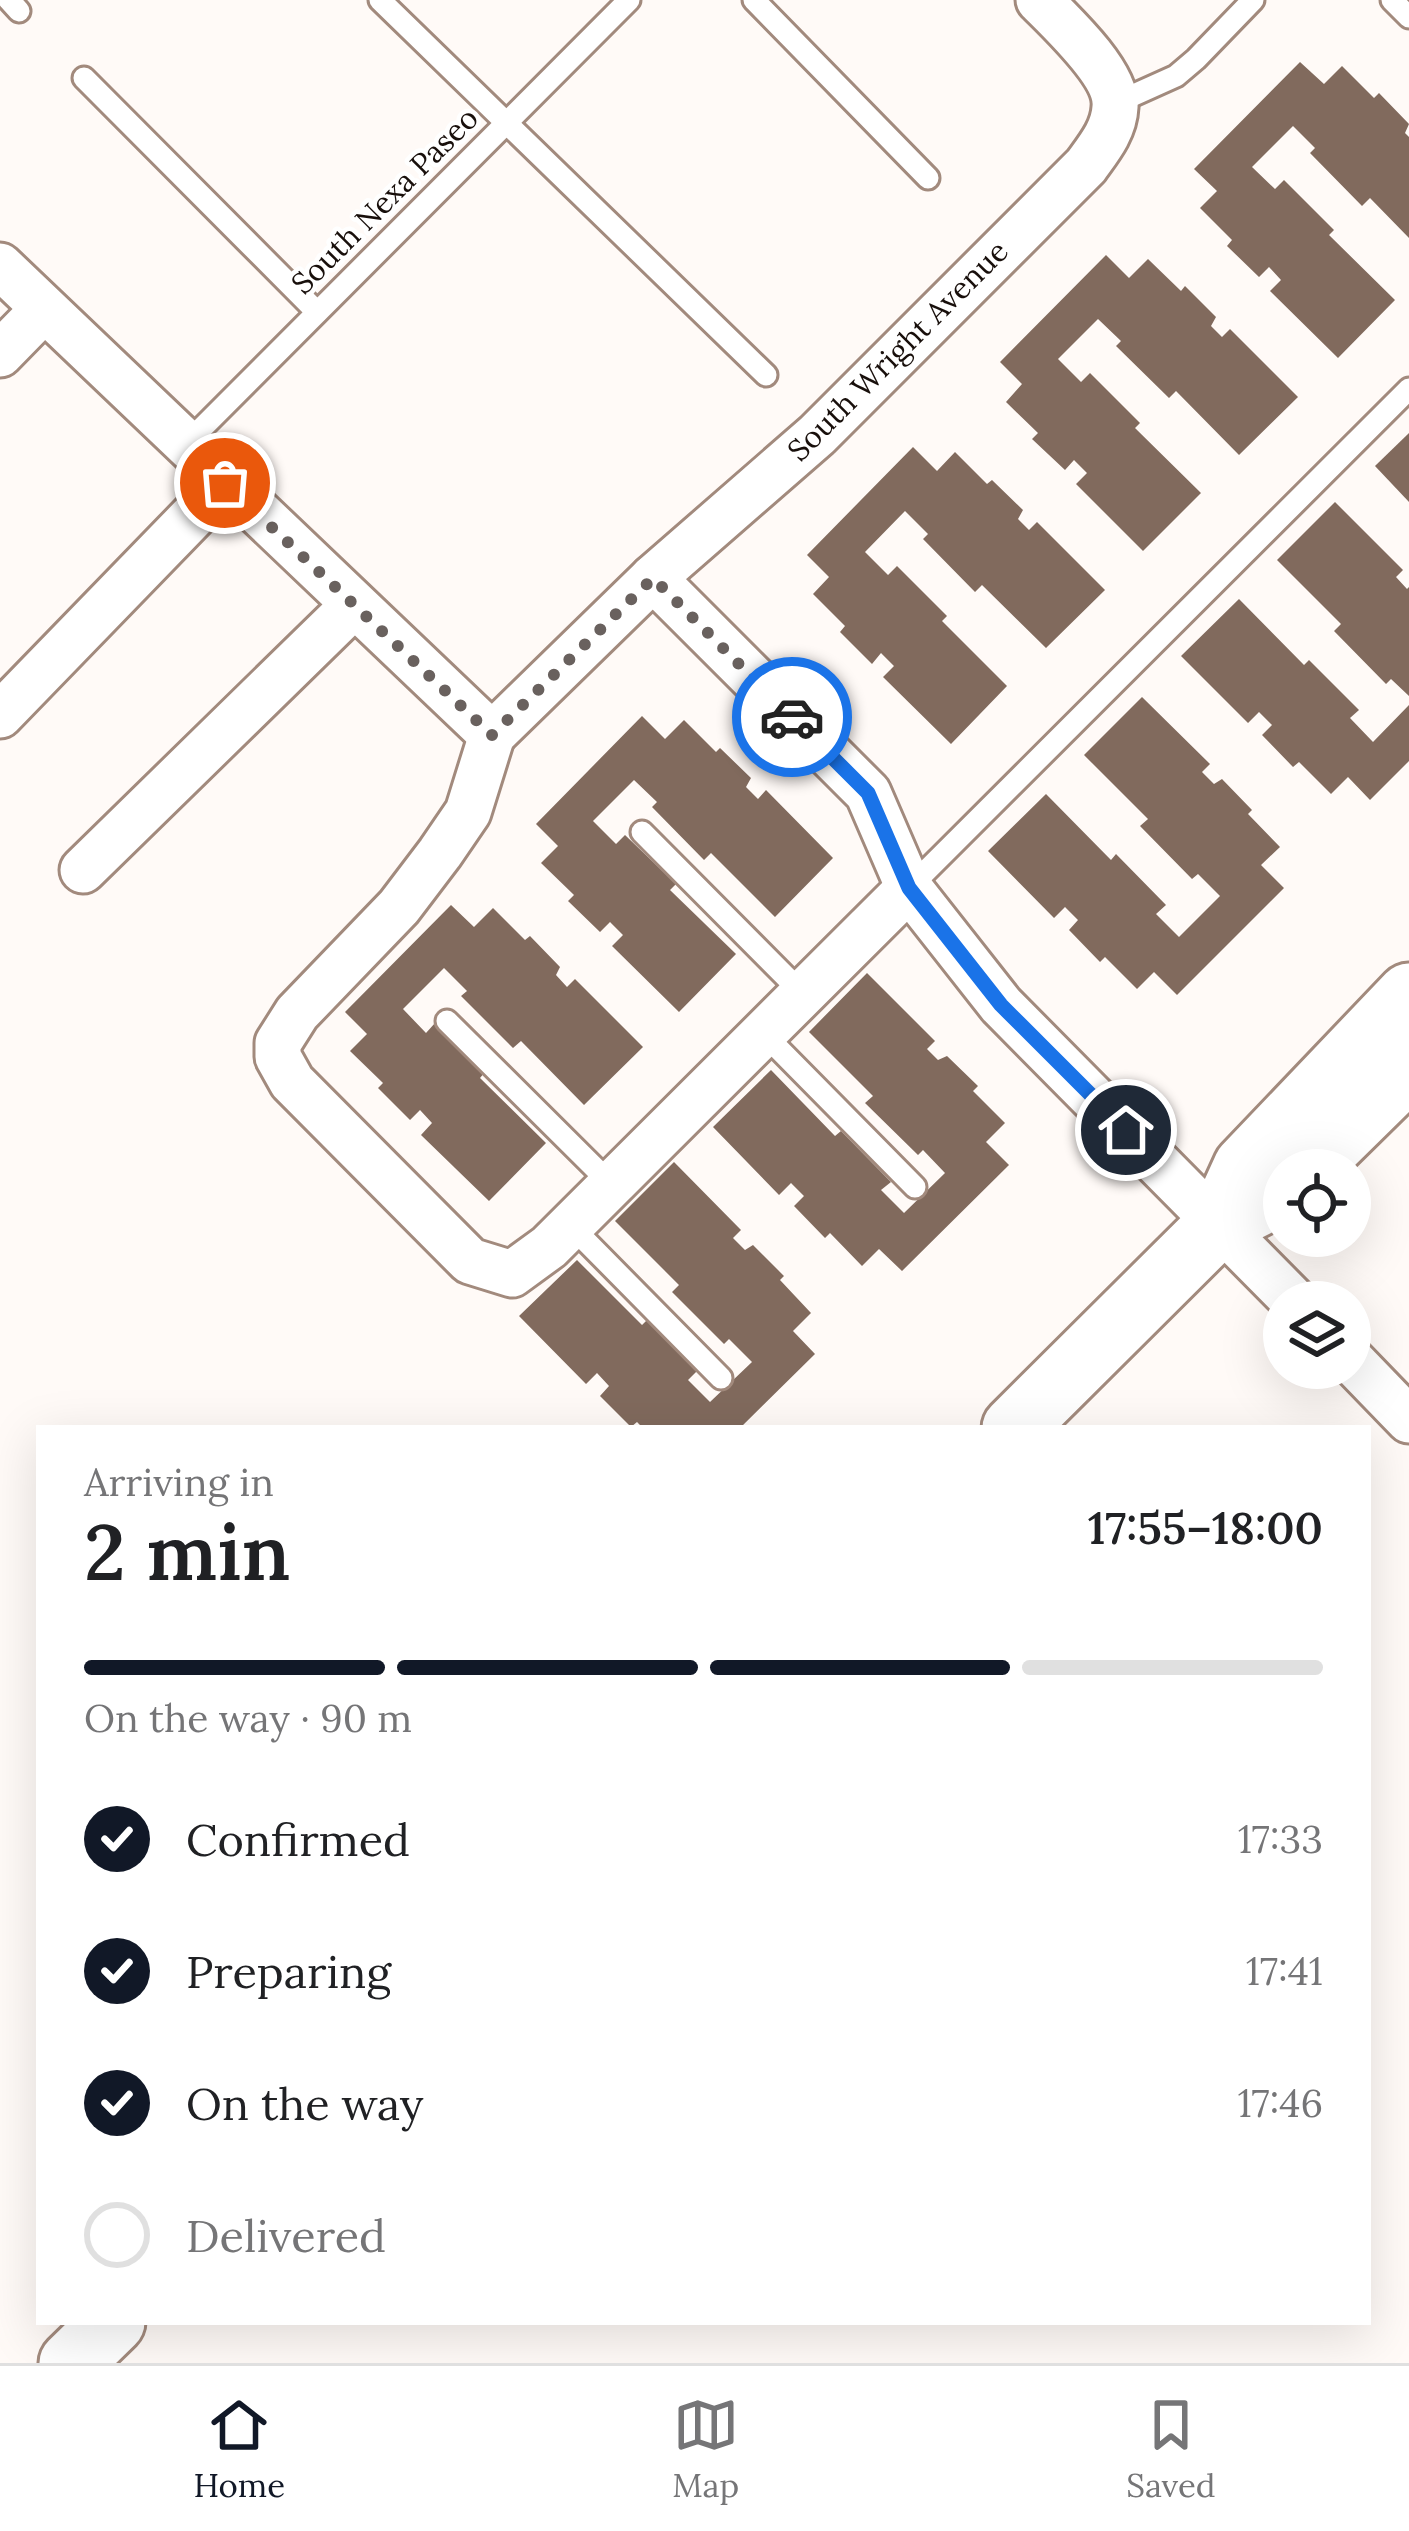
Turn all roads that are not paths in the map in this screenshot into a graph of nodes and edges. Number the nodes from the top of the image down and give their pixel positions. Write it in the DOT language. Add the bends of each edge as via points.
graph roads {
  1 [pos="380,0"];
  2 [pos="629,0"];
  3 [pos="754,0"];
  4 [pos="1039,0"];
  5 [pos="1253,0"];
  6 [pos="1392,0"];
  7 [pos="1409,17"];
  8 [pos="84,78"];
  9 [pos="1116,103"];
  10 [pos="506,123"];
  11 [pos="928,178"];
  12 [pos="0,266"];
  13 [pos="44,309"];
  14 [pos="317,312"];
  15 [pos="0,354"];
  16 [pos="766,375"];
  17 [pos="1409,389"];
  18 [pos="185,446"];
  19 [pos="225,483"];
  20 [pos="653,578"];
  21 [pos="354,605"];
  22 [pos="0,715"];
  23 [pos="492,735"];
  24 [pos="642,832"];
  25 [pos="83,870"];
  26 [pos="909,888"];
  27 [pos="802,993"];
  28 [pos="1409,995"];
  29 [pos="447,1021"];
  30 [pos="762,1032"];
  31 [pos="1409,1068"];
  32 [pos="1326,1149"];
  33 [pos="611,1184"];
  34 [pos="915,1187"];
  35 [pos="1263,1202"];
  36 [pos="1219,1224"];
  37 [pos="571,1225"];
  38 [pos="1274,1281"];
  39 [pos="721,1378"];
  40 [pos="1371,1381"];
  41 [pos="1409,1420"];
  42 [pos="1017,1425"];
  43 [pos="109,2325"];
  44 [pos="71,2363"];
  1 -- 10 [label="lane"];
  2 -- 10 [label="lane, South Nexa Paseo"];
  3 -- 11 [label="lane"];
  4 -- 9 [label="street" via="1098,67"];
  5 -- 9 [label="lane" via="1176,76"];
  6 -- 7 [label="lane"];
  8 -- 14 [label="lane"];
  9 -- 20 [label="street, South Wright Avenue" via="1086,166 818,435"];
  10 -- 14 [label="lane, South Nexa Paseo"];
  10 -- 16 [label="lane"];
  12 -- 13 [label="street"];
  13 -- 15 [label="street"];
  13 -- 18 [label="street"];
  14 -- 18 [label="lane, South Nexa Paseo"];
  17 -- 26 [label="lane"];
  18 -- 19 [label="street"];
  19 -- 21 [label="street"];
  19 -- 22 [label="street"];
  20 -- 23 [label="street, South Wright Avenue"];
  20 -- 26 [label="street" via="868,793"];
  21 -- 23 [label="street"];
  21 -- 25 [label="street"];
  23 -- 37 [label="street" via="468,812 399,907 297,1013 278,1057 292,1082 470,1261 512,1274"];
  24 -- 27 [label="lane"];
  26 -- 27 [label="street"];
  26 -- 36 [label="street" via="1001,1005"];
  27 -- 30 [label="street"];
  28 -- 36 [label="street" via="1245,1168"];
  29 -- 33 [label="lane"];
  30 -- 33 [label="street"];
  30 -- 34 [label="lane"];
  31 -- 32 [label="street"];
  33 -- 37 [label="street"];
  35 -- 36 [label="street"];
  36 -- 38 [label="street"];
  36 -- 42 [label="street"];
  37 -- 39 [label="lane"];
  40 -- 41 [label="street"];
  43 -- 44 [label="street"];
}
